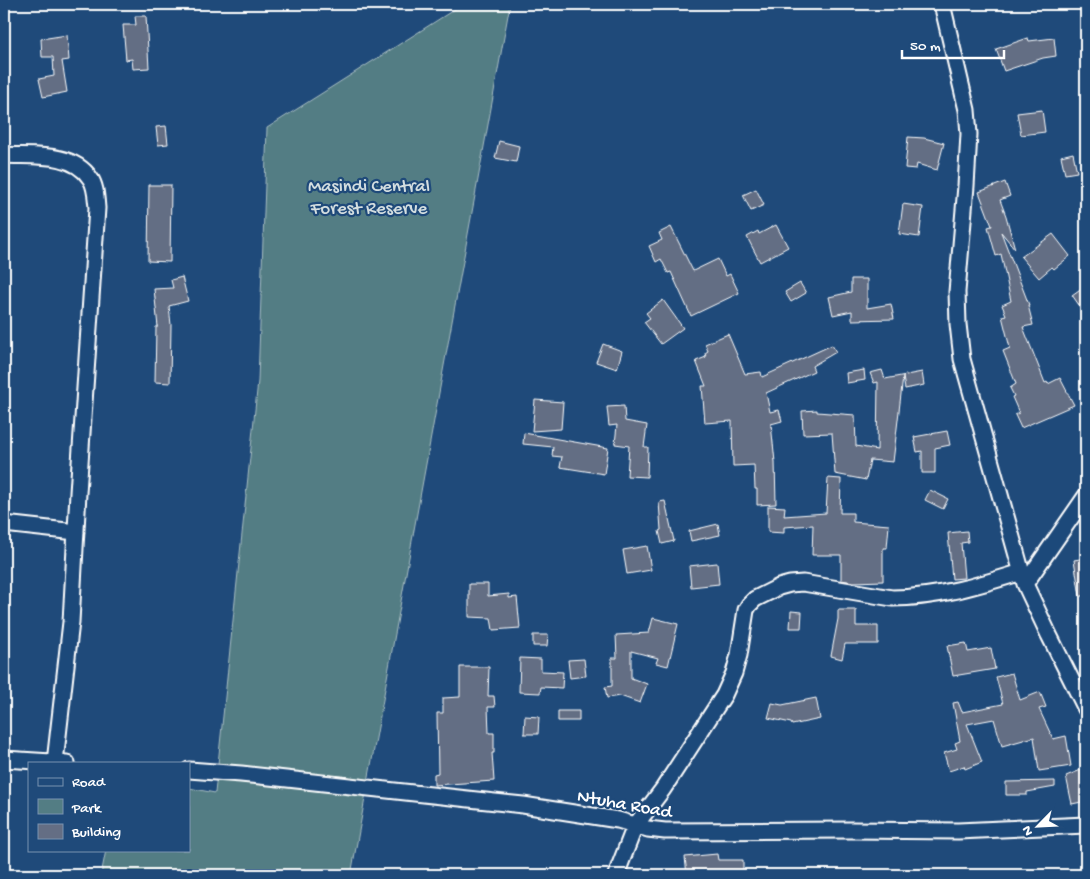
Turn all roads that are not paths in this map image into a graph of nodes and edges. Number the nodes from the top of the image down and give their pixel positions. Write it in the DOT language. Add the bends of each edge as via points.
graph roads {
  1 [pos="942,4"];
  2 [pos="4,155"];
  3 [pos="1086,496"];
  4 [pos="4,524"];
  5 [pos="76,532"];
  6 [pos="1024,578"];
  7 [pos="1086,709"];
  8 [pos="4,759"];
  9 [pos="54,762"];
  10 [pos="190,770"];
  11 [pos="1086,824"];
  12 [pos="635,826"];
  13 [pos="616,875"];
  1 -- 6 [label="street" via="967,110 969,134 957,292 962,359"];
  2 -- 5 [label="street" via="62,158 80,167 90,178 95,192 97,208"];
  3 -- 6 [label="street"];
  4 -- 5 [label="street"];
  5 -- 9 [label="street" via="71,622"];
  6 -- 7 [label="street"];
  6 -- 12 [label="street" via="906,598 803,583 790,584 756,599 746,610 739,655 724,695"];
  8 -- 9 [label="street"];
  10 -- 12 [label="street, Ntuha Road" via="523,805 618,820"];
  11 -- 12 [label="street, Ntuha Road" via="958,831 693,832"];
  12 -- 13 [label="street"];
}
